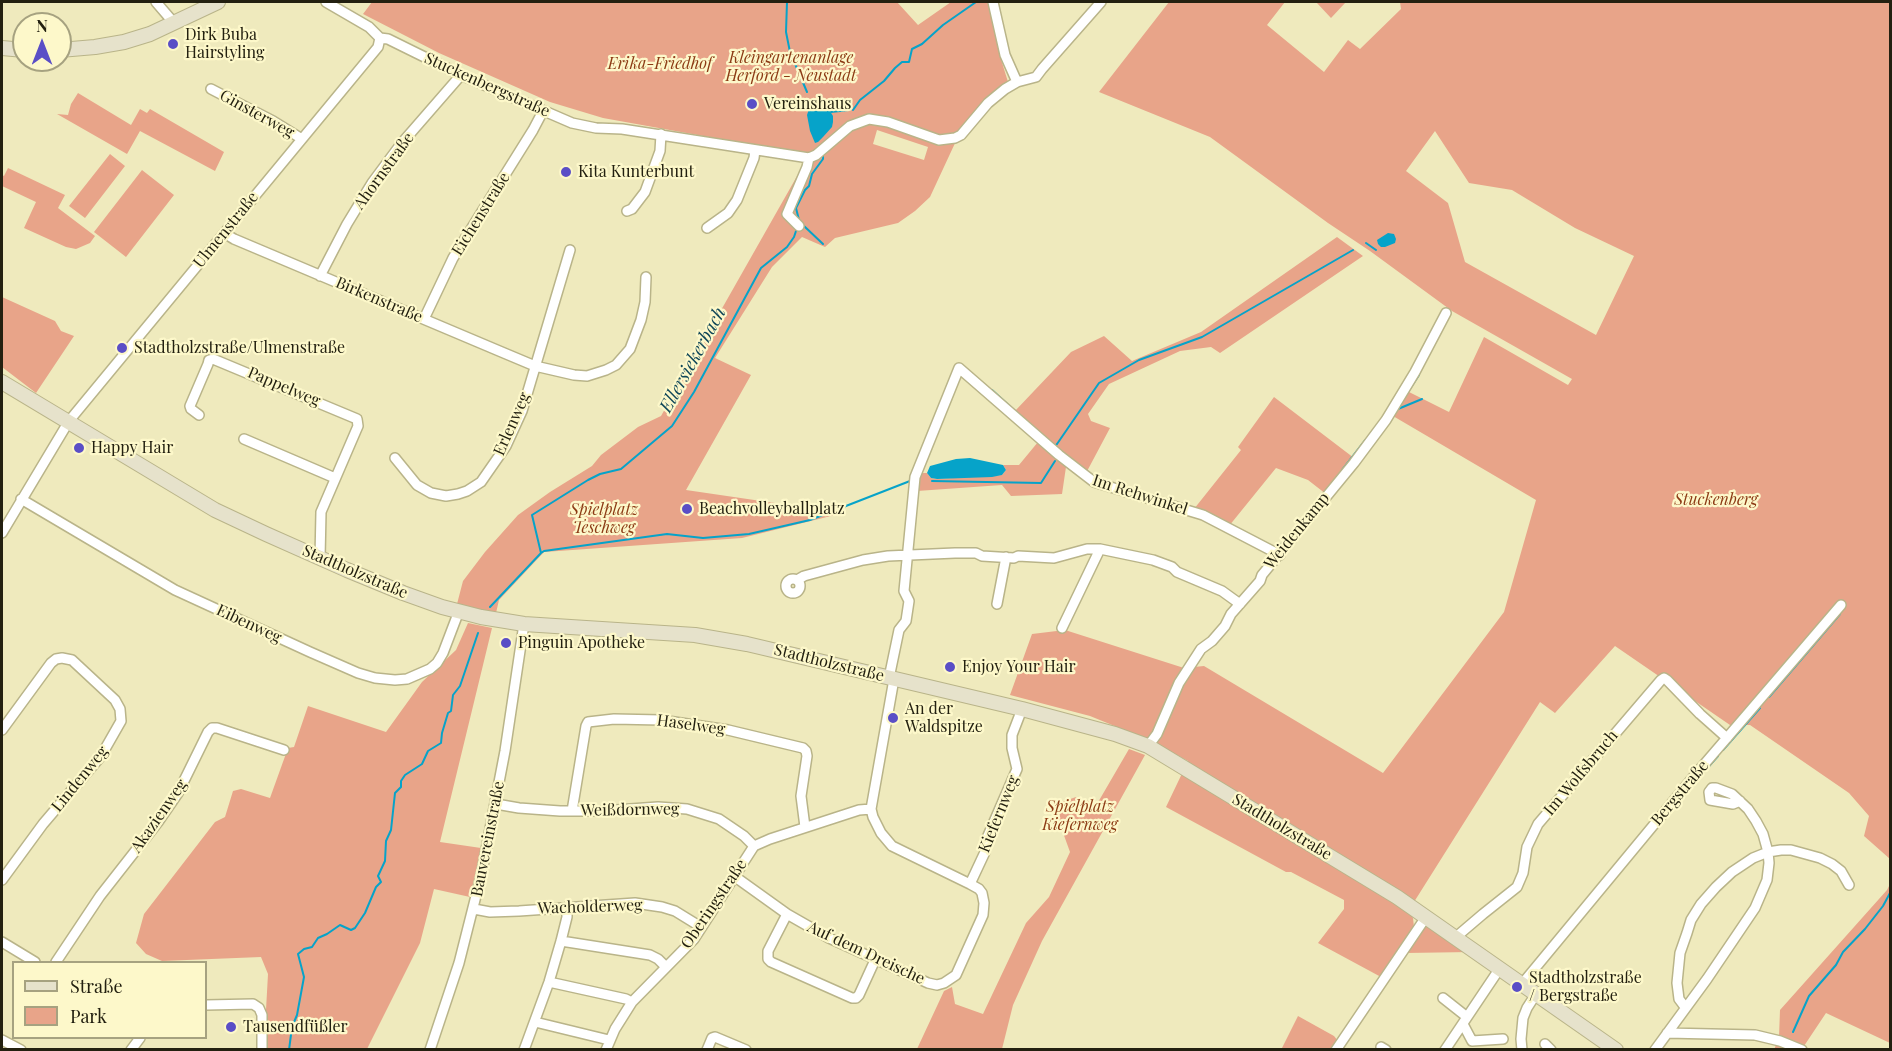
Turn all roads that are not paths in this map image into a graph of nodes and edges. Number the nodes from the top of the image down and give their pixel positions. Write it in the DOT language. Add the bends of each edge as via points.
graph roads {
  1 [pos="156,2"];
  2 [pos="218,2"];
  3 [pos="326,2"];
  4 [pos="993,2"];
  5 [pos="1101,2"];
  6 [pos="174,23"];
  7 [pos="380,38"];
  8 [pos="72,50"];
  9 [pos="461,75"];
  10 [pos="1017,82"];
  11 [pos="211,89"];
  12 [pos="543,111"];
  13 [pos="661,134"];
  14 [pos="302,139"];
  15 [pos="754,150"];
  16 [pos="809,158"];
  17 [pos="627,211"];
  18 [pos="799,226"];
  19 [pos="707,228"];
  20 [pos="224,233"];
  21 [pos="570,250"];
  22 [pos="320,276"];
  23 [pos="646,277"];
  24 [pos="1446,313"];
  25 [pos="424,319"];
  26 [pos="535,366"];
  27 [pos="2,382"];
  28 [pos="199,414"];
  29 [pos="69,421"];
  30 [pos="244,439"];
  31 [pos="395,458"];
  32 [pos="335,478"];
  33 [pos="21,499"];
  34 [pos="3,525"];
  35 [pos="1100,549"];
  36 [pos="907,555"];
  37 [pos="1280,555"];
  38 [pos="1006,557"];
  39 [pos="320,558"];
  40 [pos="797,580"];
  41 [pos="997,604"];
  42 [pos="1240,604"];
  43 [pos="1841,605"];
  44 [pos="459,611"];
  45 [pos="524,624"];
  46 [pos="1062,628"];
  47 [pos="891,678"];
  48 [pos="1022,709"];
  49 [pos="2,730"];
  50 [pos="1727,738"];
  51 [pos="1148,746"];
  52 [pos="284,750"];
  53 [pos="1740,801"];
  54 [pos="496,804"];
  55 [pos="872,809"];
  56 [pos="572,812"];
  57 [pos="805,827"];
  58 [pos="754,846"];
  59 [pos="1768,852"];
  60 [pos="734,876"];
  61 [pos="2,880"];
  62 [pos="970,884"];
  63 [pos="1849,885"];
  64 [pos="567,908"];
  65 [pos="474,909"];
  66 [pos="788,914"];
  67 [pos="1426,917"];
  68 [pos="701,927"];
  69 [pos="1456,937"];
  70 [pos="561,941"];
  71 [pos="2,942"];
  72 [pos="875,960"];
  73 [pos="33,961"];
  74 [pos="58,961"];
  75 [pos="666,967"];
  76 [pos="1500,968"];
  77 [pos="549,982"];
  78 [pos="1522,984"];
  79 [pos="1536,994"];
  80 [pos="1443,998"];
  81 [pos="632,1002"];
  82 [pos="207,1005"];
  83 [pos="1685,1007"];
  84 [pos="1465,1021"];
  85 [pos="535,1022"];
  86 [pos="1667,1033"];
  87 [pos="1503,1039"];
  88 [pos="2,1040"];
  89 [pos="607,1045"];
  90 [pos="21,1050"];
  91 [pos="262,1050"];
  92 [pos="430,1050"];
  93 [pos="524,1050"];
  94 [pos="707,1050"];
  95 [pos="746,1050"];
  96 [pos="1335,1050"];
  97 [pos="1445,1050"];
  98 [pos="1522,1050"];
  99 [pos="1616,1050"];
  100 [pos="1655,1050"];
  101 [pos="1802,1050"];
  1 -- 6 [label="street"];
  2 -- 6 [label="street"];
  3 -- 7 [label="street, Stuckenbergstraße" via="369,27"];
  4 -- 10 [label="street" via="1005,55"];
  5 -- 10 [label="street" via="1036,78"];
  6 -- 8 [label="street" via="124,42"];
  7 -- 9 [label="street, Stuckenbergstraße"];
  7 -- 14 [label="street, Ulmenstraße" via="378,47"];
  9 -- 12 [label="street, Stuckenbergstraße"];
  9 -- 22 [label="street, Ahornstraße" via="372,183"];
  10 -- 16 [label="street" via="988,103 956,138 939,140 869,119 850,126"];
  11 -- 14 [label="street, Ginsterweg"];
  12 -- 13 [label="street, Stuckenbergstraße" via="586,127"];
  12 -- 25 [label="street, Eichenstraße" via="453,258"];
  13 -- 15 [label="street, Stuckenbergstraße"];
  13 -- 17 [label="street" via="660,151 645,192"];
  14 -- 20 [label="street, Ulmenstraße"];
  15 -- 16 [label="street, Stuckenbergstraße"];
  15 -- 19 [label="street" via="737,200 728,213"];
  16 -- 18 [label="street" via="787,214"];
  20 -- 22 [label="street, Birkenstraße"];
  20 -- 29 [label="street, Ulmenstraße"];
  21 -- 26 [label="street"];
  22 -- 25 [label="street, Birkenstraße"];
  23 -- 26 [label="street, Birkenstraße" via="638,330 630,349 616,366 586,376"];
  24 -- 37 [label="street, Weidenkamp" via="1386,420"];
  25 -- 26 [label="street, Birkenstraße"];
  26 -- 31 [label="street, Erlenweg" via="522,411 506,446 481,482 467,491 446,496 431,493 417,485"];
  27 -- 29 [label="street, Stadtholzstraße"];
  28 -- 32 [label="street, Pappelweg" via="190,406 207,364 213,359 355,417 358,426"];
  29 -- 33 [label="street, Ulmenstraße"];
  29 -- 39 [label="street, Stadtholzstraße" via="215,510"];
  30 -- 32 [label="street"];
  32 -- 39 [label="street, Pappelweg" via="321,512"];
  33 -- 34 [label="street, Ulmenstraße"];
  33 -- 44 [label="street, Eibenweg" via="175,590 375,678 407,679 430,669 443,652"];
  35 -- 38 [label="street" via="1054,558"];
  35 -- 42 [label="street" via="1172,567"];
  35 -- 46 [label="street"];
  36 -- 37 [label="street, Im Rehwinkel" via="915,477 959,368 1089,480 1203,515"];
  36 -- 38 [label="street" via="976,553"];
  36 -- 40 [label="street" via="863,560"];
  36 -- 47 [label="street" via="904,591 909,601 906,621 899,630"];
  37 -- 42 [label="street, Weidenkamp"];
  38 -- 41 [label="street"];
  39 -- 44 [label="street, Stadtholzstraße" via="403,593"];
  42 -- 51 [label="street, Weidenkamp" via="1225,626 1201,649"];
  43 -- 50 [label="street, Bergstraße"];
  44 -- 45 [label="street, Stadtholzstraße"];
  45 -- 47 [label="street, Stadtholzstraße" via="721,639"];
  45 -- 54 [label="street, Bauvereinstraße"];
  47 -- 48 [label="street, Stadtholzstraße"];
  47 -- 55 [label="street"];
  48 -- 51 [label="street, Stadtholzstraße"];
  48 -- 62 [label="street, Kiefernweg" via="1012,735 1017,769"];
  49 -- 61 [label="street, Lindenweg" via="56,659 72,660 120,709 121,721 101,756"];
  50 -- 69 [label="street, Im Wolfsbruch" via="1667,680 1661,680 1538,824 1527,847 1517,887"];
  50 -- 78 [label="street, Bergstraße"];
  51 -- 67 [label="street, Stadtholzstraße"];
  52 -- 74 [label="street, Akazienweg" via="212,728 178,793 100,896"];
  53 -- 59 [label="street" via="1756,821"];
  54 -- 56 [label="street, Weißdornweg"];
  54 -- 65 [label="street, Bauvereinstraße"];
  55 -- 57 [label="street, Oberingstraße"];
  55 -- 62 [label="street" via="876,825 892,846"];
  56 -- 57 [label="street, Haselweg" via="588,722 651,719 692,723 803,748 807,756 801,796"];
  56 -- 58 [label="street, Weißdornweg" via="687,809 719,819"];
  57 -- 58 [label="street, Oberingstraße"];
  58 -- 60 [label="street, Oberingstraße"];
  59 -- 63 [label="street" via="1791,850 1820,858 1841,871"];
  59 -- 83 [label="street" via="1767,880 1761,898"];
  59 -- 83 [label="street" via="1732,872 1691,920 1677,969 1679,999"];
  60 -- 66 [label="street, Auf dem Dreische"];
  60 -- 68 [label="street, Oberingstraße"];
  62 -- 72 [label="street, Auf dem Dreische" via="982,893 984,910 951,979 937,985 928,983"];
  64 -- 65 [label="street, Wacholderweg" via="490,912"];
  64 -- 68 [label="street, Wacholderweg" via="617,903 650,905 675,911"];
  64 -- 70 [label="street"];
  65 -- 92 [label="street, Bauvereinstraße"];
  66 -- 72 [label="street, Auf dem Dreische"];
  66 -- 72 [label="street" via="768,951 771,962 856,998"];
  67 -- 69 [label="street, Stadtholzstraße"];
  67 -- 96 [label="street"];
  68 -- 75 [label="street, Oberingstraße"];
  69 -- 76 [label="street, Stadtholzstraße"];
  70 -- 75 [label="street" via="650,955"];
  70 -- 77 [label="street"];
  71 -- 73 [label="street"];
  75 -- 81 [label="street, Oberingstraße"];
  76 -- 78 [label="street, Stadtholzstraße"];
  76 -- 84 [label="street"];
  77 -- 81 [label="street"];
  77 -- 85 [label="street"];
  78 -- 79 [label="street, Stadtholzstraße"];
  79 -- 98 [label="street" via="1523,1018"];
  79 -- 99 [label="street, Stadtholzstraße"];
  80 -- 84 [label="street"];
  81 -- 89 [label="street, Oberingstraße"];
  82 -- 91 [label="street" via="253,1004 259,1008"];
  83 -- 86 [label="street"];
  84 -- 87 [label="street" via="1472,1041"];
  84 -- 97 [label="street"];
  85 -- 89 [label="street"];
  85 -- 93 [label="street"];
  86 -- 100 [label="street"];
  86 -- 101 [label="street" via="1755,1035"];
  88 -- 90 [label="street"];
  94 -- 95 [label="street" via="715,1037"];
}
